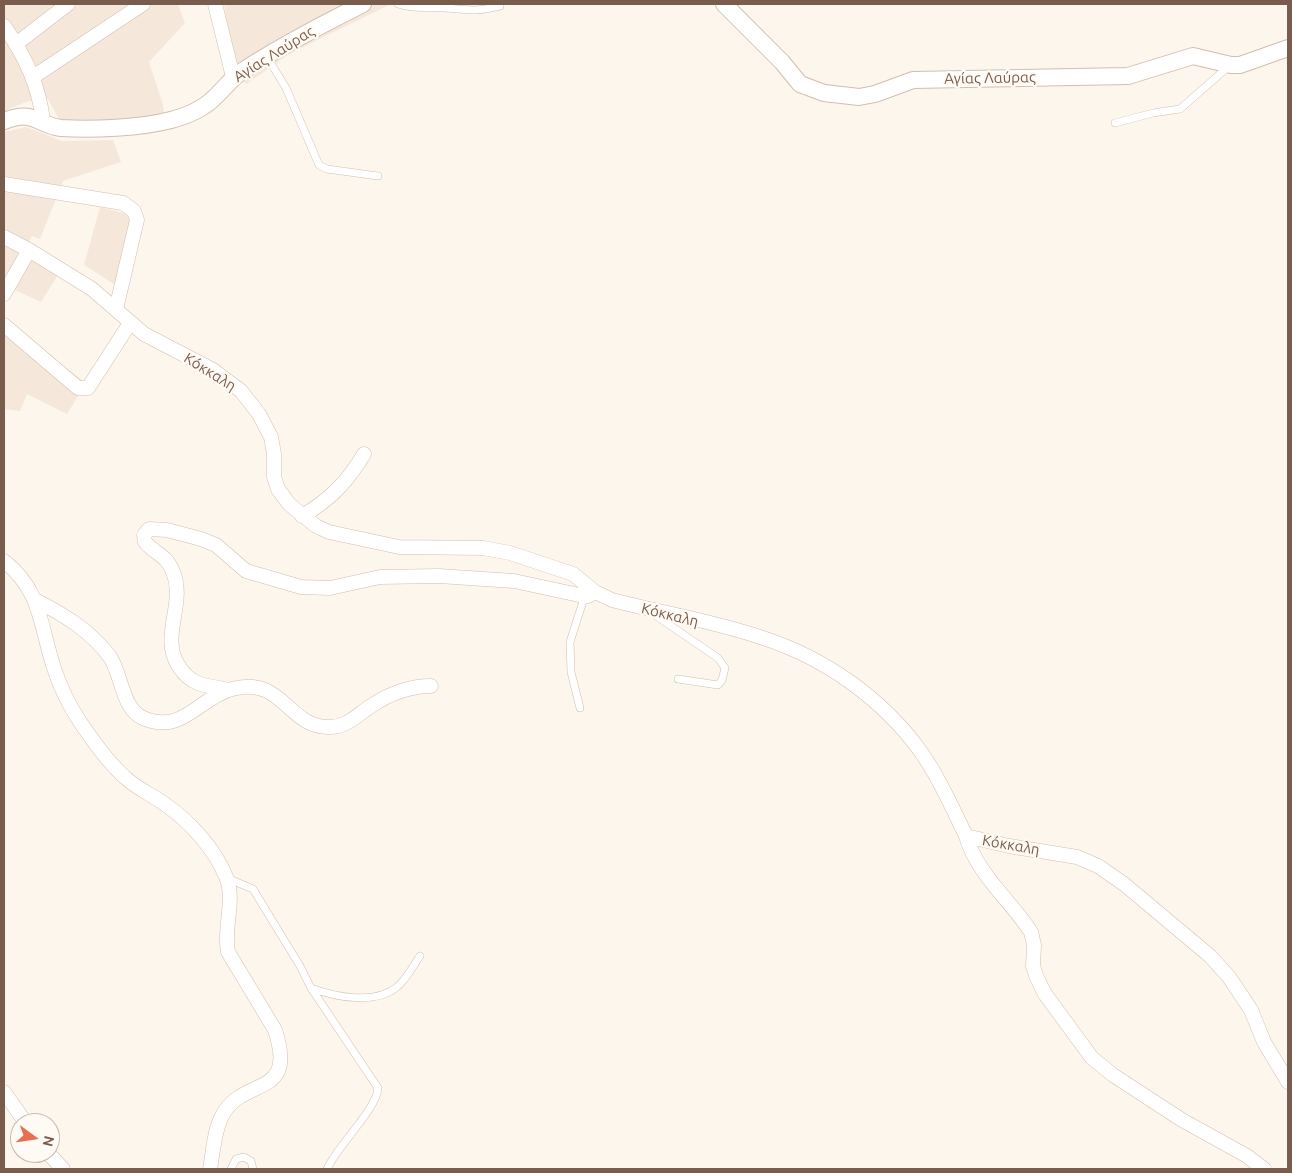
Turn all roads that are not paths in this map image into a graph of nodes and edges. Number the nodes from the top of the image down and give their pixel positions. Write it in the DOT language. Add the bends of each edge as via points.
graph roads {
  1 [pos="68,4"];
  2 [pos="143,4"];
  3 [pos="215,4"];
  4 [pos="363,4"];
  5 [pos="398,4"];
  6 [pos="724,4"];
  7 [pos="500,6"];
  8 [pos="4,26"];
  9 [pos="16,44"];
  10 [pos="1288,48"];
  11 [pos="267,57"];
  12 [pos="1230,65"];
  13 [pos="33,77"];
  14 [pos="233,77"];
  15 [pos="4,121"];
  16 [pos="43,121"];
  17 [pos="1115,123"];
  18 [pos="378,176"];
  19 [pos="4,184"];
  20 [pos="4,238"];
  21 [pos="29,250"];
  22 [pos="4,294"];
  23 [pos="116,309"];
  24 [pos="130,323"];
  25 [pos="4,325"];
  26 [pos="364,454"];
  27 [pos="302,516"];
  28 [pos="4,561"];
  29 [pos="590,594"];
  30 [pos="35,600"];
  31 [pos="650,610"];
  32 [pos="678,679"];
  33 [pos="431,686"];
  34 [pos="228,690"];
  35 [pos="580,708"];
  36 [pos="966,836"];
  37 [pos="227,878"];
  38 [pos="420,956"];
  39 [pos="311,988"];
  40 [pos="1288,1082"];
  41 [pos="4,1092"];
  42 [pos="19,1113"];
  43 [pos="210,1169"];
  44 [pos="231,1169"];
  45 [pos="253,1169"];
  46 [pos="327,1169"];
  47 [pos="1264,1169"];
  1 -- 9 [label="street"];
  2 -- 13 [label="street"];
  3 -- 14 [label="street"];
  4 -- 11 [label="street, Αγίας Λαύρας"];
  5 -- 7 [label="lane" via="472,12"];
  6 -- 12 [label="street, Αγίας Λαύρας" via="778,57 800,84 824,93 859,97 913,80 1128,76 1193,56"];
  8 -- 9 [label="street"];
  9 -- 13 [label="street"];
  10 -- 12 [label="street, Αγίας Λαύρας" via="1240,65"];
  11 -- 14 [label="street, Αγίας Λαύρας"];
  11 -- 18 [label="lane" via="286,88 320,164 327,169"];
  12 -- 17 [label="lane" via="1180,109"];
  13 -- 16 [label="street"];
  14 -- 16 [label="street, Αγίας Λαύρας" via="204,106 170,120 140,125 70,128 56,127"];
  15 -- 16 [label="street" via="28,116"];
  19 -- 23 [label="street" via="130,206 137,220"];
  20 -- 21 [label="street, Κόκκαλη"];
  21 -- 22 [label="street"];
  21 -- 23 [label="street, Κόκκαλη" via="92,289"];
  23 -- 24 [label="street, Κόκκαλη"];
  24 -- 25 [label="street" via="84,390"];
  24 -- 27 [label="street, Κόκκαλη" via="151,338 213,370 252,402 273,445 274,477 278,489"];
  26 -- 27 [label="street" via="345,483 324,503"];
  27 -- 29 [label="street, Κόκκαλη" via="329,532 390,546 483,548 510,553 573,574"];
  28 -- 30 [label="street" via="23,580"];
  29 -- 31 [label="street, Κόκκαλη"];
  29 -- 34 [label="street" via="514,581 439,576 380,577 330,588 301,587 246,571 216,545 201,538 149,529 144,535 145,542 167,560 177,586 170,637 173,655 191,680"];
  29 -- 35 [label="lane" via="570,642 571,672"];
  30 -- 34 [label="street" via="80,626 100,645 120,675 129,706 143,718 172,722"];
  30 -- 37 [label="street" via="63,693 80,723 129,781 166,804 191,826"];
  31 -- 32 [label="lane" via="718,658 725,668 718,685"];
  31 -- 36 [label="street, Κόκκαλη" via="765,638 847,680 886,712 920,751"];
  33 -- 34 [label="street" via="391,694 346,724 328,727 309,723 277,695 263,688 242,686"];
  36 -- 40 [label="street, Κόκκαλη" via="1077,857 1098,866 1124,884 1210,956 1228,977 1251,1010 1264,1042"];
  36 -- 47 [label="street" via="985,873 1031,932 1034,972 1045,994 1092,1058 1182,1120"];
  37 -- 39 [label="lane" via="253,889"];
  37 -- 43 [label="street" via="230,898 228,952 275,1030 281,1063 276,1076 235,1101 222,1116"];
  38 -- 39 [label="lane" via="399,986 386,993 356,998"];
  39 -- 46 [label="lane" via="378,1088 374,1102 339,1147"];
  41 -- 42 [label="street"];
  44 -- 45 [label="lane" via="236,1159 244,1157 251,1161"];
}
